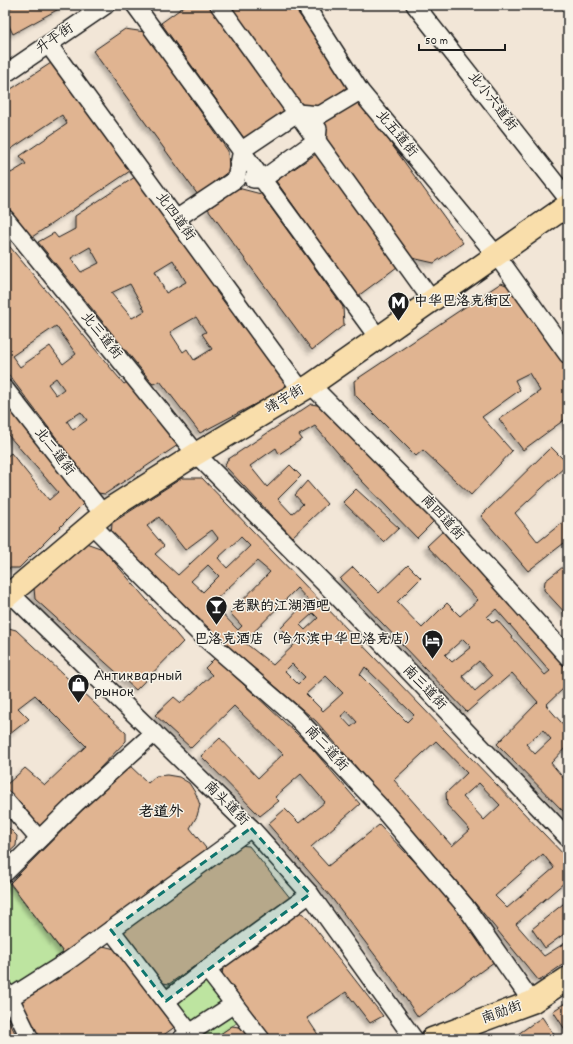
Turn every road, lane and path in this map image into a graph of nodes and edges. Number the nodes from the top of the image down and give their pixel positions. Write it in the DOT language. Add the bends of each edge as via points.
graph roads {
  1 [pos="106,5"];
  2 [pos="135,5"];
  3 [pos="219,5"];
  4 [pos="305,5"];
  5 [pos="415,5"];
  6 [pos="48,44"];
  7 [pos="5,74"];
  8 [pos="360,91"];
  9 [pos="297,113"];
  10 [pos="320,115"];
  11 [pos="317,140"];
  12 [pos="242,150"];
  13 [pos="236,178"];
  14 [pos="263,179"];
  15 [pos="568,199"];
  16 [pos="568,205"];
  17 [pos="5,218"];
  18 [pos="176,219"];
  19 [pos="496,256"];
  20 [pos="432,301"];
  21 [pos="378,338"];
  22 [pos="568,355"];
  23 [pos="306,388"];
  24 [pos="5,389"];
  25 [pos="196,454"];
  26 [pos="97,519"];
  27 [pos="7,593"];
  28 [pos="568,657"];
  29 [pos="154,733"];
  30 [pos="5,800"];
  31 [pos="251,828"];
  32 [pos="568,838"];
  33 [pos="39,839"];
  34 [pos="5,873"];
  35 [pos="310,894"];
  36 [pos="111,930"];
  37 [pos="207,969"];
  38 [pos="568,978"];
  39 [pos="7,996"];
  40 [pos="166,1001"];
  41 [pos="532,1002"];
  42 [pos="234,1004"];
  43 [pos="185,1036"];
  44 [pos="30,1039"];
  45 [pos="261,1039"];
  46 [pos="414,1039"];
  47 [pos="432,1039"];
  1 -- 6 [label="street, 升平街"];
  2 -- 12 [label="street"];
  3 -- 9 [label="street"];
  4 -- 8 [label="street, 北五道街"];
  5 -- 15 [label="street, 北小六道街"];
  6 -- 7 [label="street, 升平街"];
  6 -- 18 [label="street, 北四道街"];
  8 -- 10 [label="street"];
  8 -- 19 [label="street, 北五道街"];
  9 -- 10 [label="street"];
  9 -- 11 [label="street"];
  9 -- 12 [label="street"];
  10 -- 11 [label="street"];
  11 -- 14 [label="street"];
  11 -- 20 [label="street"];
  12 -- 13 [label="street"];
  12 -- 14 [label="street"];
  13 -- 14 [label="street"];
  13 -- 18 [label="street"];
  14 -- 21 [label="street"];
  16 -- 19 [label="main road, 靖宇街"];
  17 -- 25 [label="street, 北三道街"];
  18 -- 23 [label="street, 北四道街"];
  19 -- 20 [label="main road, 靖宇街"];
  19 -- 22 [label="street, 北五道街"];
  20 -- 21 [label="main road, 靖宇街"];
  21 -- 23 [label="main road, 靖宇街"];
  23 -- 25 [label="main road, 靖宇街"];
  23 -- 28 [label="street, 南四道街" via="444,519"];
  24 -- 26 [label="street, 北二道街"];
  25 -- 26 [label="main road, 靖宇街"];
  25 -- 32 [label="street, 南三道街" via="337,596"];
  26 -- 27 [label="main road, 靖宇街"];
  26 -- 41 [label="street, 南二道街" via="198,632 296,717 385,812 465,906"];
  27 -- 29 [label="street, 南头道街"];
  29 -- 31 [label="street, 南头道街"];
  29 -- 33 [label="street"];
  30 -- 33 [label="street"];
  31 -- 35 [label="street, 南头道街"];
  31 -- 36 [label="street"];
  33 -- 34 [label="street"];
  35 -- 37 [label="street"];
  35 -- 46 [label="street, 南头道街"];
  36 -- 39 [label="street" via="68,961"];
  36 -- 40 [label="street"];
  37 -- 40 [label="street"];
  37 -- 42 [label="street"];
  38 -- 41 [label="main road, 南勋街"];
  39 -- 44 [label="street"];
  40 -- 43 [label="street"];
  41 -- 47 [label="main road, 南勋街"];
  42 -- 43 [label="street"];
  42 -- 45 [label="street"];
}
